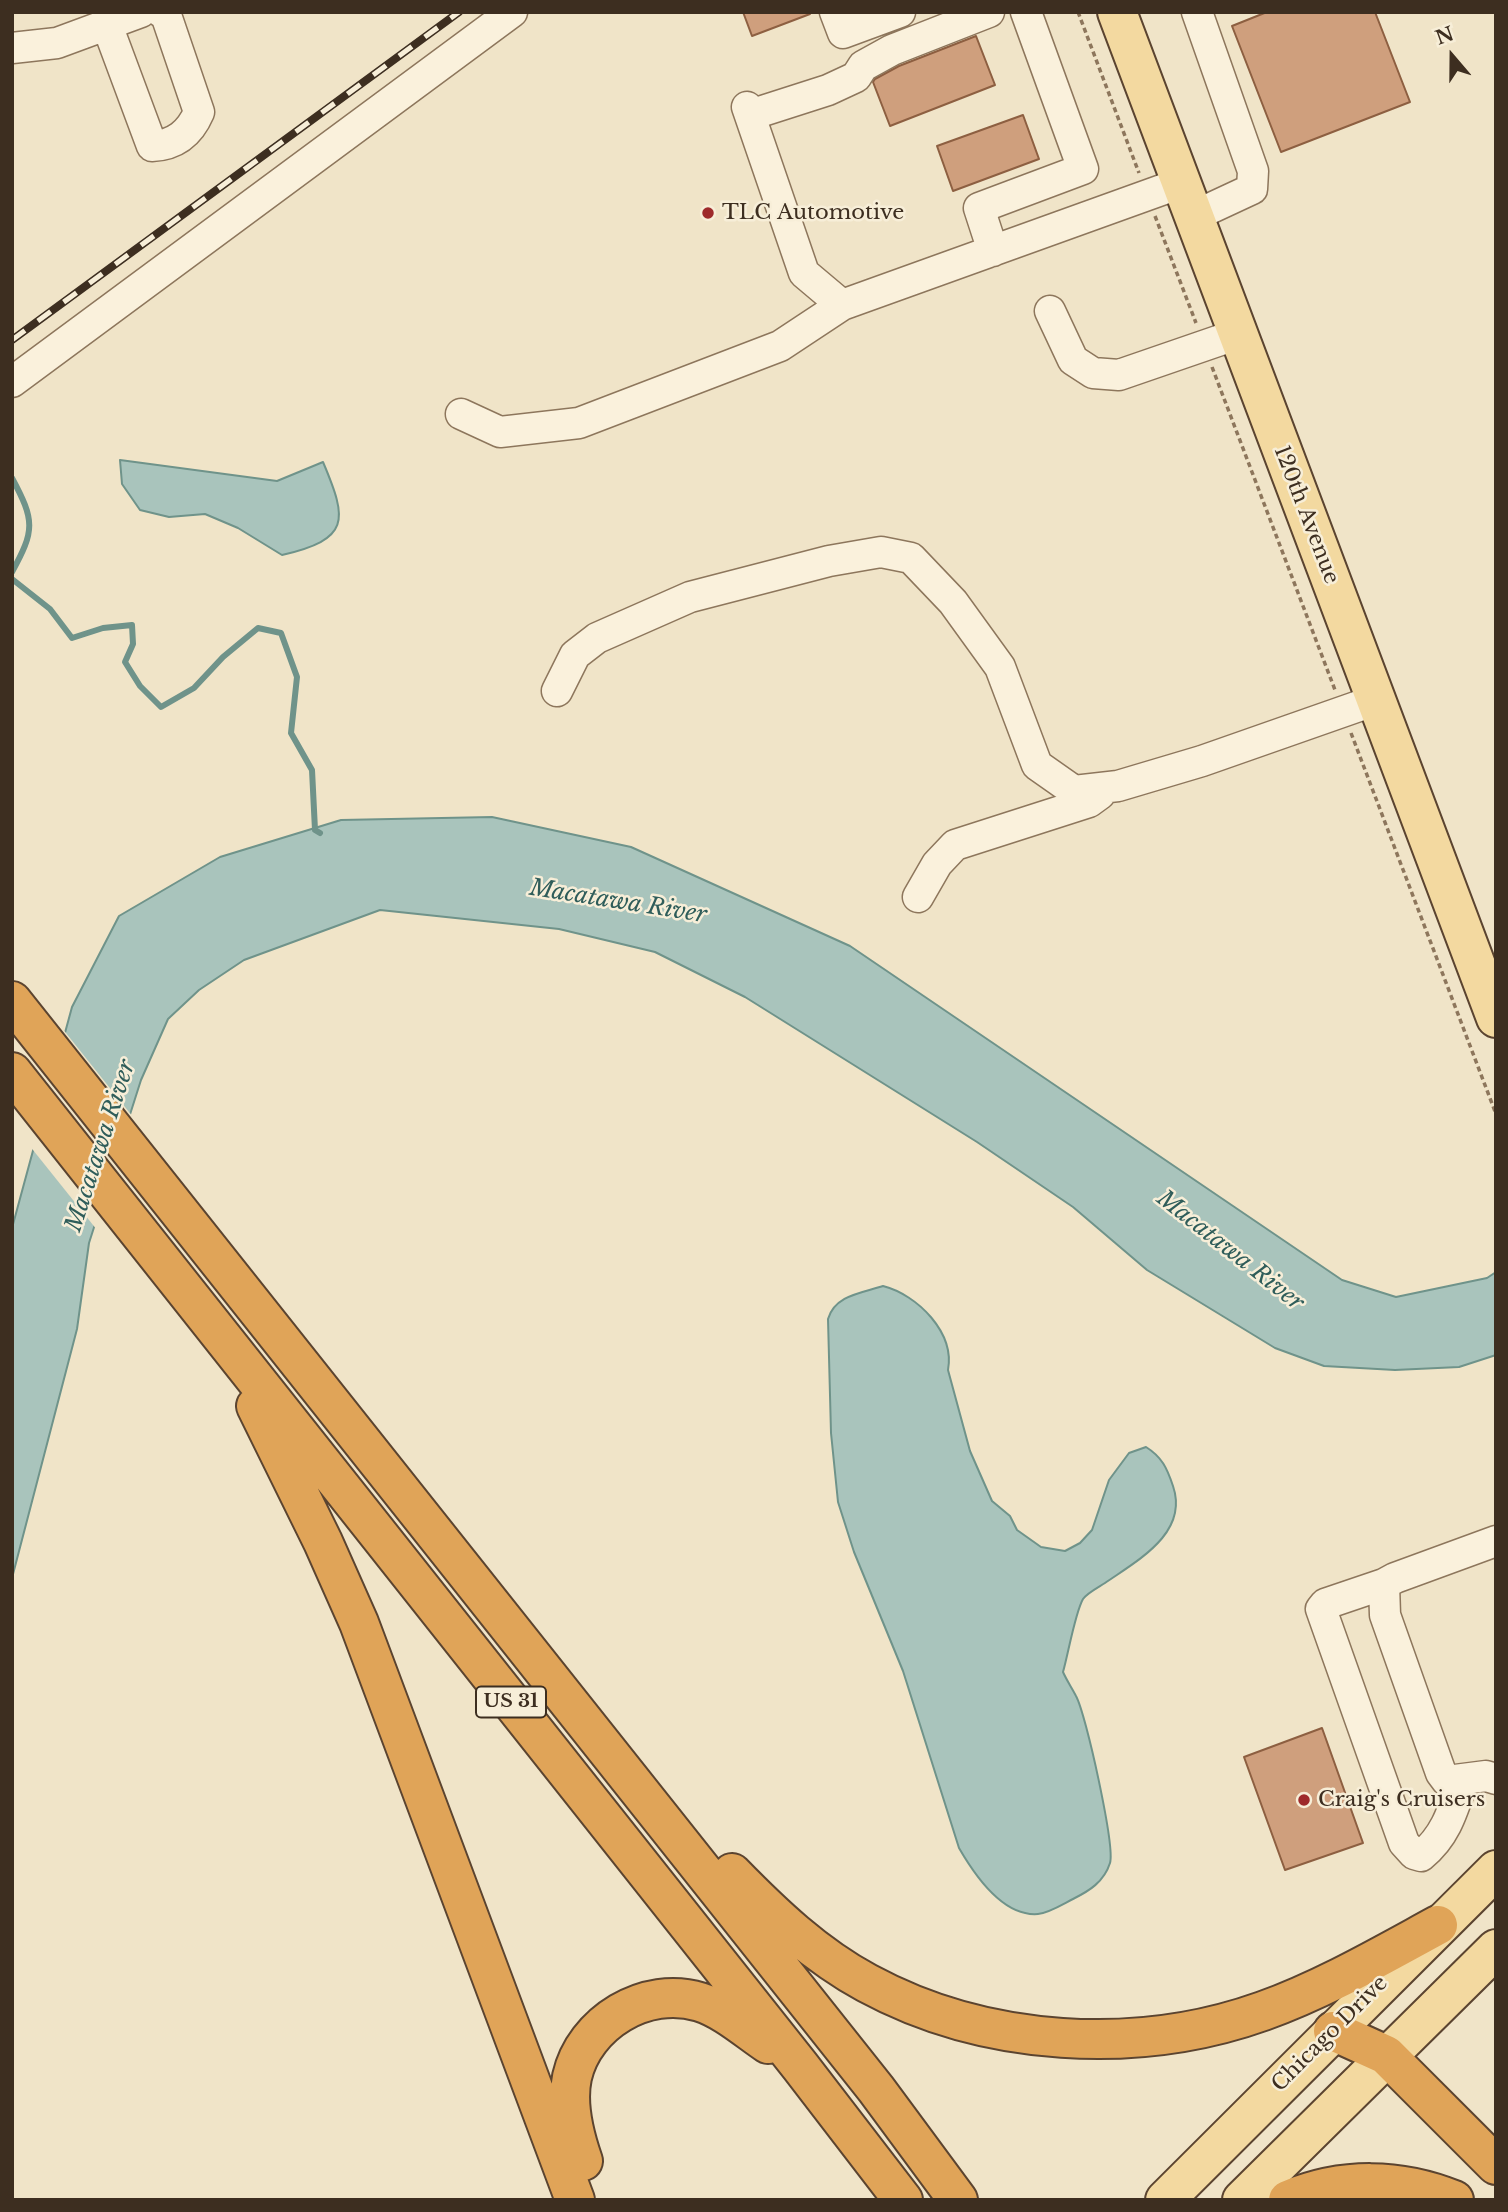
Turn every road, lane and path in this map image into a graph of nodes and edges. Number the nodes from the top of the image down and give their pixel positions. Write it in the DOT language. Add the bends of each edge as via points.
graph roads {
  1 [pos="141,12"];
  2 [pos="161,12"];
  3 [pos="512,12"];
  4 [pos="835,12"];
  5 [pos="900,12"];
  6 [pos="989,12"];
  7 [pos="1026,12"];
  8 [pos="1078,12"];
  9 [pos="1117,12"];
  10 [pos="1197,12"];
  11 [pos="107,25"];
  12 [pos="12,48"];
  13 [pos="1174,198"];
  14 [pos="993,251"];
  15 [pos="842,305"];
  16 [pos="1050,312"];
  17 [pos="1221,340"];
  18 [pos="12,382"];
  19 [pos="461,414"];
  20 [pos="557,691"];
  21 [pos="1359,705"];
  22 [pos="1109,788"];
  23 [pos="918,897"];
  24 [pos="18,1008"];
  25 [pos="1496,1018"];
  26 [pos="12,1072"];
  27 [pos="1496,1114"];
  28 [pos="222,1338"];
  29 [pos="1496,1541"];
  30 [pos="1384,1584"];
  31 [pos="595,1735"];
  32 [pos="1485,1776"];
  33 [pos="1496,1870"];
  34 [pos="1438,1925"];
  35 [pos="1496,1949"];
  36 [pos="1334,2031"];
  37 [pos="1386,2055"];
  38 [pos="800,2066"];
  39 [pos="1496,2165"];
  40 [pos="575,2200"];
  41 [pos="596,2200"];
  42 [pos="903,2200"];
  43 [pos="958,2200"];
  44 [pos="1165,2200"];
  45 [pos="1242,2200"];
  46 [pos="1288,2200"];
  47 [pos="1454,2200"];
  1 -- 11 [label="lane"];
  2 -- 11 [label="lane" via="166,15 199,112 192,127 169,145 152,146"];
  3 -- 18 [label="lane"];
  4 -- 5 [label="lane" via="843,33"];
  6 -- 15 [label="lane" via="892,50 863,66 856,77 828,90 749,111 804,273"];
  7 -- 14 [label="lane" via="1083,169 979,208"];
  8 -- 13 [label="path"];
  9 -- 13 [label="main road, 120th Avenue"];
  10 -- 13 [label="lane" via="1253,171 1252,189"];
  11 -- 12 [label="lane" via="57,43"];
  13 -- 14 [label="lane"];
  13 -- 17 [label="main road, 120th Avenue"];
  13 -- 17 [label="path"];
  14 -- 15 [label="lane"];
  15 -- 19 [label="lane" via="780,346 579,423 500,432"];
  16 -- 17 [label="lane" via="1073,360 1093,373 1119,375"];
  17 -- 21 [label="main road, 120th Avenue"];
  17 -- 21 [label="path"];
  20 -- 22 [label="lane" via="575,655 597,638 690,597 881,552 911,558 953,602 1000,667 1037,765 1074,791"];
  21 -- 22 [label="lane" via="1202,761"];
  21 -- 25 [label="main road, 120th Avenue"];
  21 -- 27 [label="path"];
  22 -- 23 [label="lane" via="1089,802 956,845 937,864"];
  24 -- 31 [label="highway, US 31"];
  26 -- 28 [label="highway, US 31"];
  28 -- 38 [label="highway, US 31"];
  28 -- 40 [label="highway" via="359,1623"];
  29 -- 30 [label="lane"];
  30 -- 32 [label="lane" via="1385,1615 1441,1773 1447,1780"];
  30 -- 32 [label="lane" via="1321,1609 1404,1843 1414,1854 1421,1856 1434,1846"];
  31 -- 34 [label="highway" via="771,1912 816,1950 897,1997 998,2029 1084,2039 1190,2031 1229,2022 1366,1965"];
  31 -- 43 [label="highway, US 31" via="876,2089"];
  33 -- 34 [label="main road, Chicago Drive"];
  34 -- 36 [label="main road, Chicago Drive"];
  35 -- 37 [label="main road"];
  36 -- 37 [label="highway"];
  36 -- 44 [label="main road, Chicago Drive"];
  37 -- 39 [label="highway"];
  37 -- 45 [label="main road"];
  38 -- 41 [label="highway" via="700,2002 663,1999 622,2011 590,2038 572,2078 572,2119"];
  38 -- 42 [label="highway, US 31"];
  46 -- 47 [label="highway" via="1323,2188 1376,2182 1418,2188"];
}
